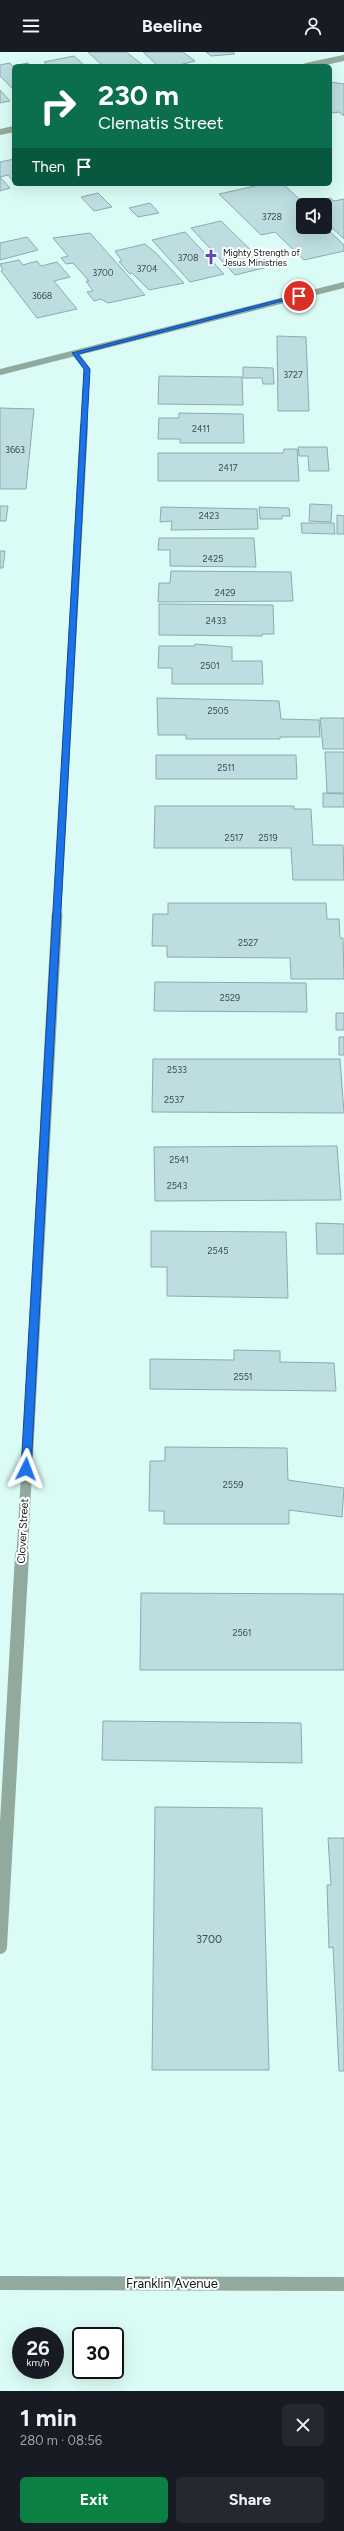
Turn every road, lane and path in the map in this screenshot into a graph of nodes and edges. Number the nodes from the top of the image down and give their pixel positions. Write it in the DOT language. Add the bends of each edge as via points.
graph roads {
  1 [pos="340,52"];
  2 [pos="344,57"];
  3 [pos="314,64"];
  4 [pos="12,129"];
  5 [pos="0,132"];
  6 [pos="344,285"];
  7 [pos="75,353"];
  8 [pos="0,372"];
  9 [pos="0,1947"];
  10 [pos="0,2283"];
  11 [pos="344,2284"];
  1 -- 2 [label="street"];
  2 -- 3 [label="street"];
  4 -- 5 [label="street"];
  6 -- 7 [label="street"];
  7 -- 8 [label="street"];
  7 -- 9 [label="street, Clover Street" via="87,369"];
  10 -- 11 [label="street, Franklin Avenue"];
}
